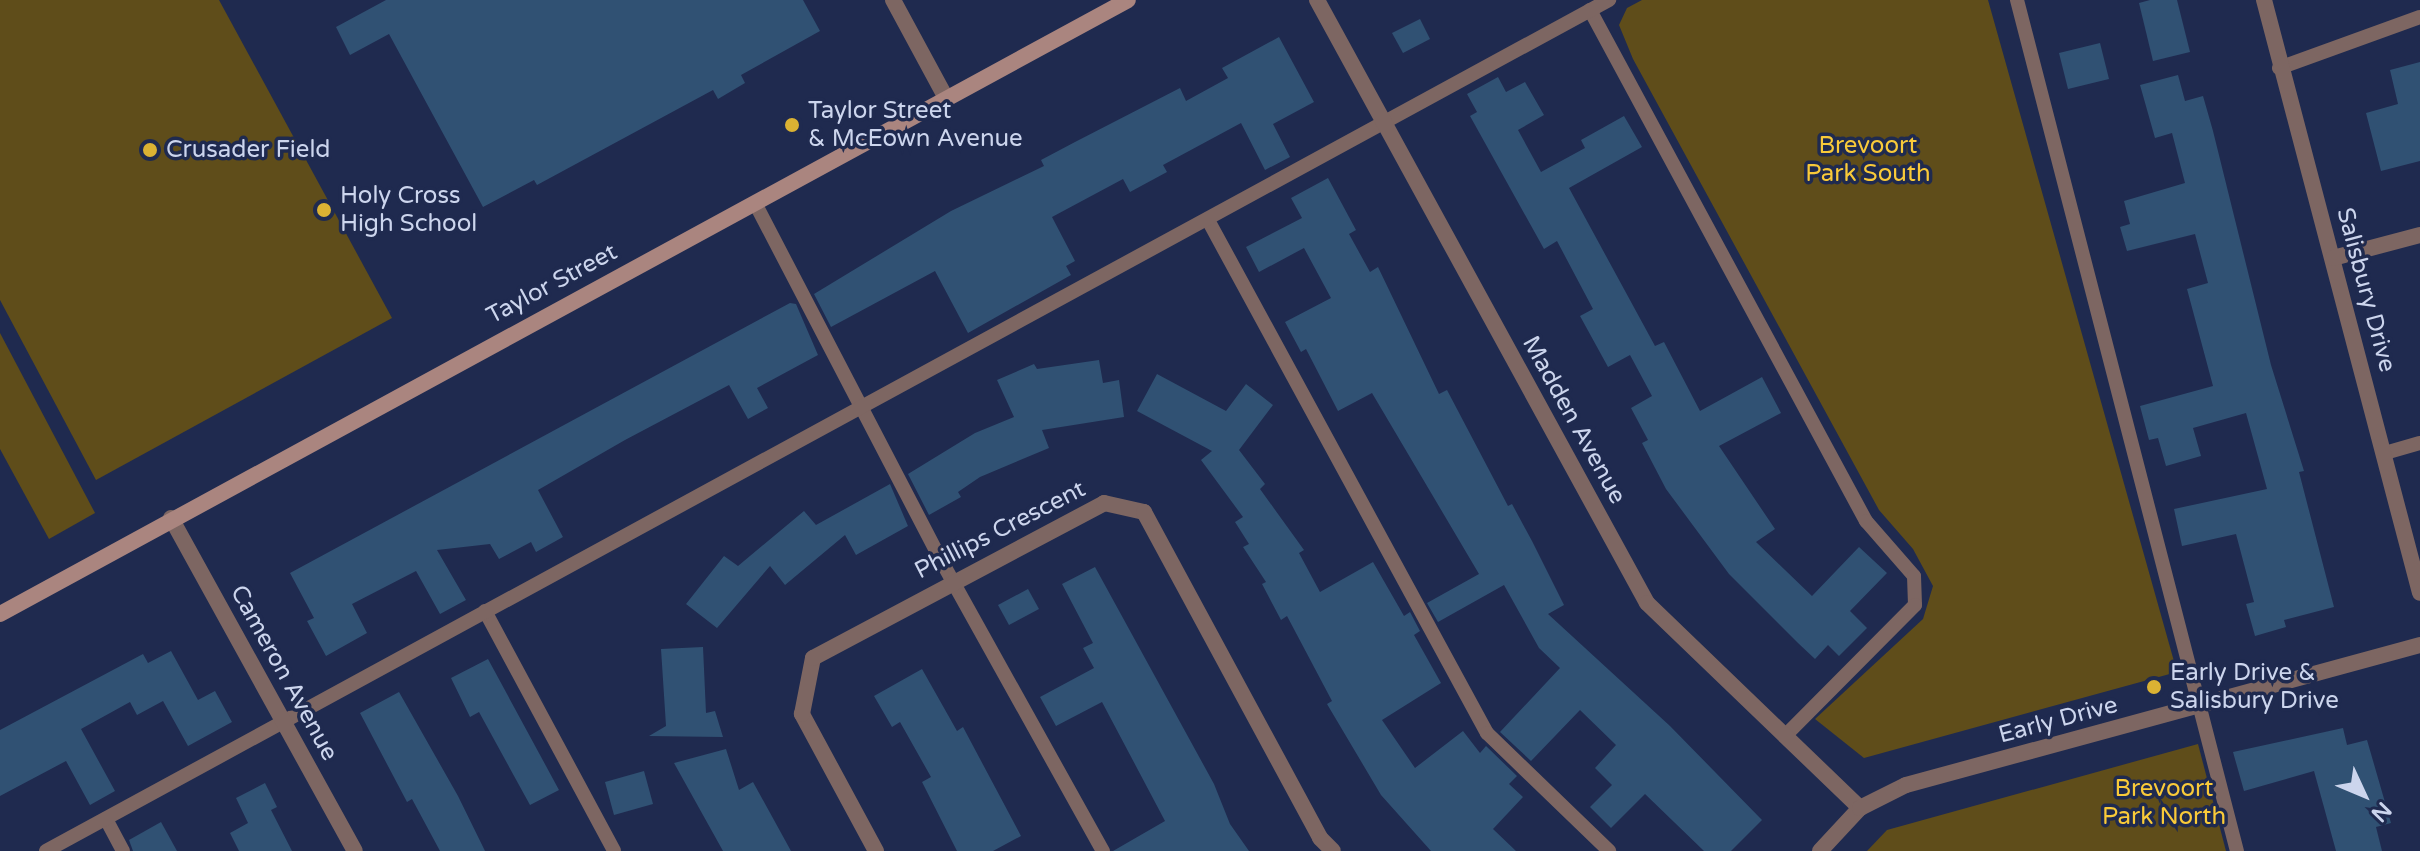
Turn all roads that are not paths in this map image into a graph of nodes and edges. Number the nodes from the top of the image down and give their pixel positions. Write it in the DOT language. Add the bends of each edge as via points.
graph roads {
  1 [pos="893,0"];
  2 [pos="1128,0"];
  3 [pos="1317,0"];
  4 [pos="1609,0"];
  5 [pos="2017,0"];
  6 [pos="2264,0"];
  7 [pos="1590,10"];
  8 [pos="2420,17"];
  9 [pos="2279,68"];
  10 [pos="945,96"];
  11 [pos="1387,125"];
  12 [pos="755,203"];
  13 [pos="1208,220"];
  14 [pos="2420,235"];
  15 [pos="2333,258"];
  16 [pos="859,407"];
  17 [pos="2420,443"];
  18 [pos="2385,453"];
  19 [pos="171,518"];
  20 [pos="954,579"];
  21 [pos="2420,593"];
  22 [pos="485,611"];
  23 [pos="0,614"];
  24 [pos="2420,645"];
  25 [pos="2200,707"];
  26 [pos="285,724"];
  27 [pos="1785,736"];
  28 [pos="1860,808"];
  29 [pos="106,819"];
  30 [pos="46,851"];
  31 [pos="123,851"];
  32 [pos="355,851"];
  33 [pos="614,851"];
  34 [pos="876,851"];
  35 [pos="1103,851"];
  36 [pos="1333,851"];
  37 [pos="1609,851"];
  38 [pos="1820,851"];
  39 [pos="2237,851"];
  1 -- 10 [label="street"];
  2 -- 10 [label="main road, Taylor Street"];
  3 -- 11 [label="street, Madden Avenue"];
  4 -- 7 [label="lane"];
  5 -- 25 [label="lane"];
  6 -- 9 [label="street, Salisbury Drive"];
  7 -- 11 [label="lane"];
  7 -- 27 [label="lane" via="1866,521 1914,576 1915,605"];
  8 -- 9 [label="lane"];
  9 -- 15 [label="street, Salisbury Drive"];
  10 -- 12 [label="main road, Taylor Street"];
  11 -- 13 [label="lane"];
  11 -- 27 [label="street, Madden Avenue" via="1647,603"];
  12 -- 16 [label="lane"];
  12 -- 19 [label="main road, Taylor Street"];
  13 -- 16 [label="lane"];
  13 -- 37 [label="lane" via="1487,733"];
  14 -- 15 [label="street"];
  15 -- 18 [label="street, Salisbury Drive"];
  16 -- 20 [label="lane"];
  16 -- 22 [label="lane"];
  17 -- 18 [label="lane"];
  18 -- 21 [label="street, Salisbury Drive"];
  19 -- 23 [label="main road, Taylor Street"];
  19 -- 26 [label="street, Cameron Avenue"];
  20 -- 34 [label="street, Phillips Crescent" via="813,658 802,714"];
  20 -- 35 [label="lane"];
  20 -- 36 [label="street, Phillips Crescent" via="1104,503 1144,512 1320,838"];
  22 -- 26 [label="lane"];
  22 -- 33 [label="lane"];
  24 -- 25 [label="street, Early Drive"];
  25 -- 28 [label="street, Early Drive" via="1906,785"];
  25 -- 39 [label="lane"];
  26 -- 29 [label="lane"];
  26 -- 32 [label="street, Cameron Avenue"];
  27 -- 28 [label="street, Madden Avenue"];
  28 -- 38 [label="street, Early Drive"];
  29 -- 30 [label="lane"];
  29 -- 31 [label="lane"];
}
